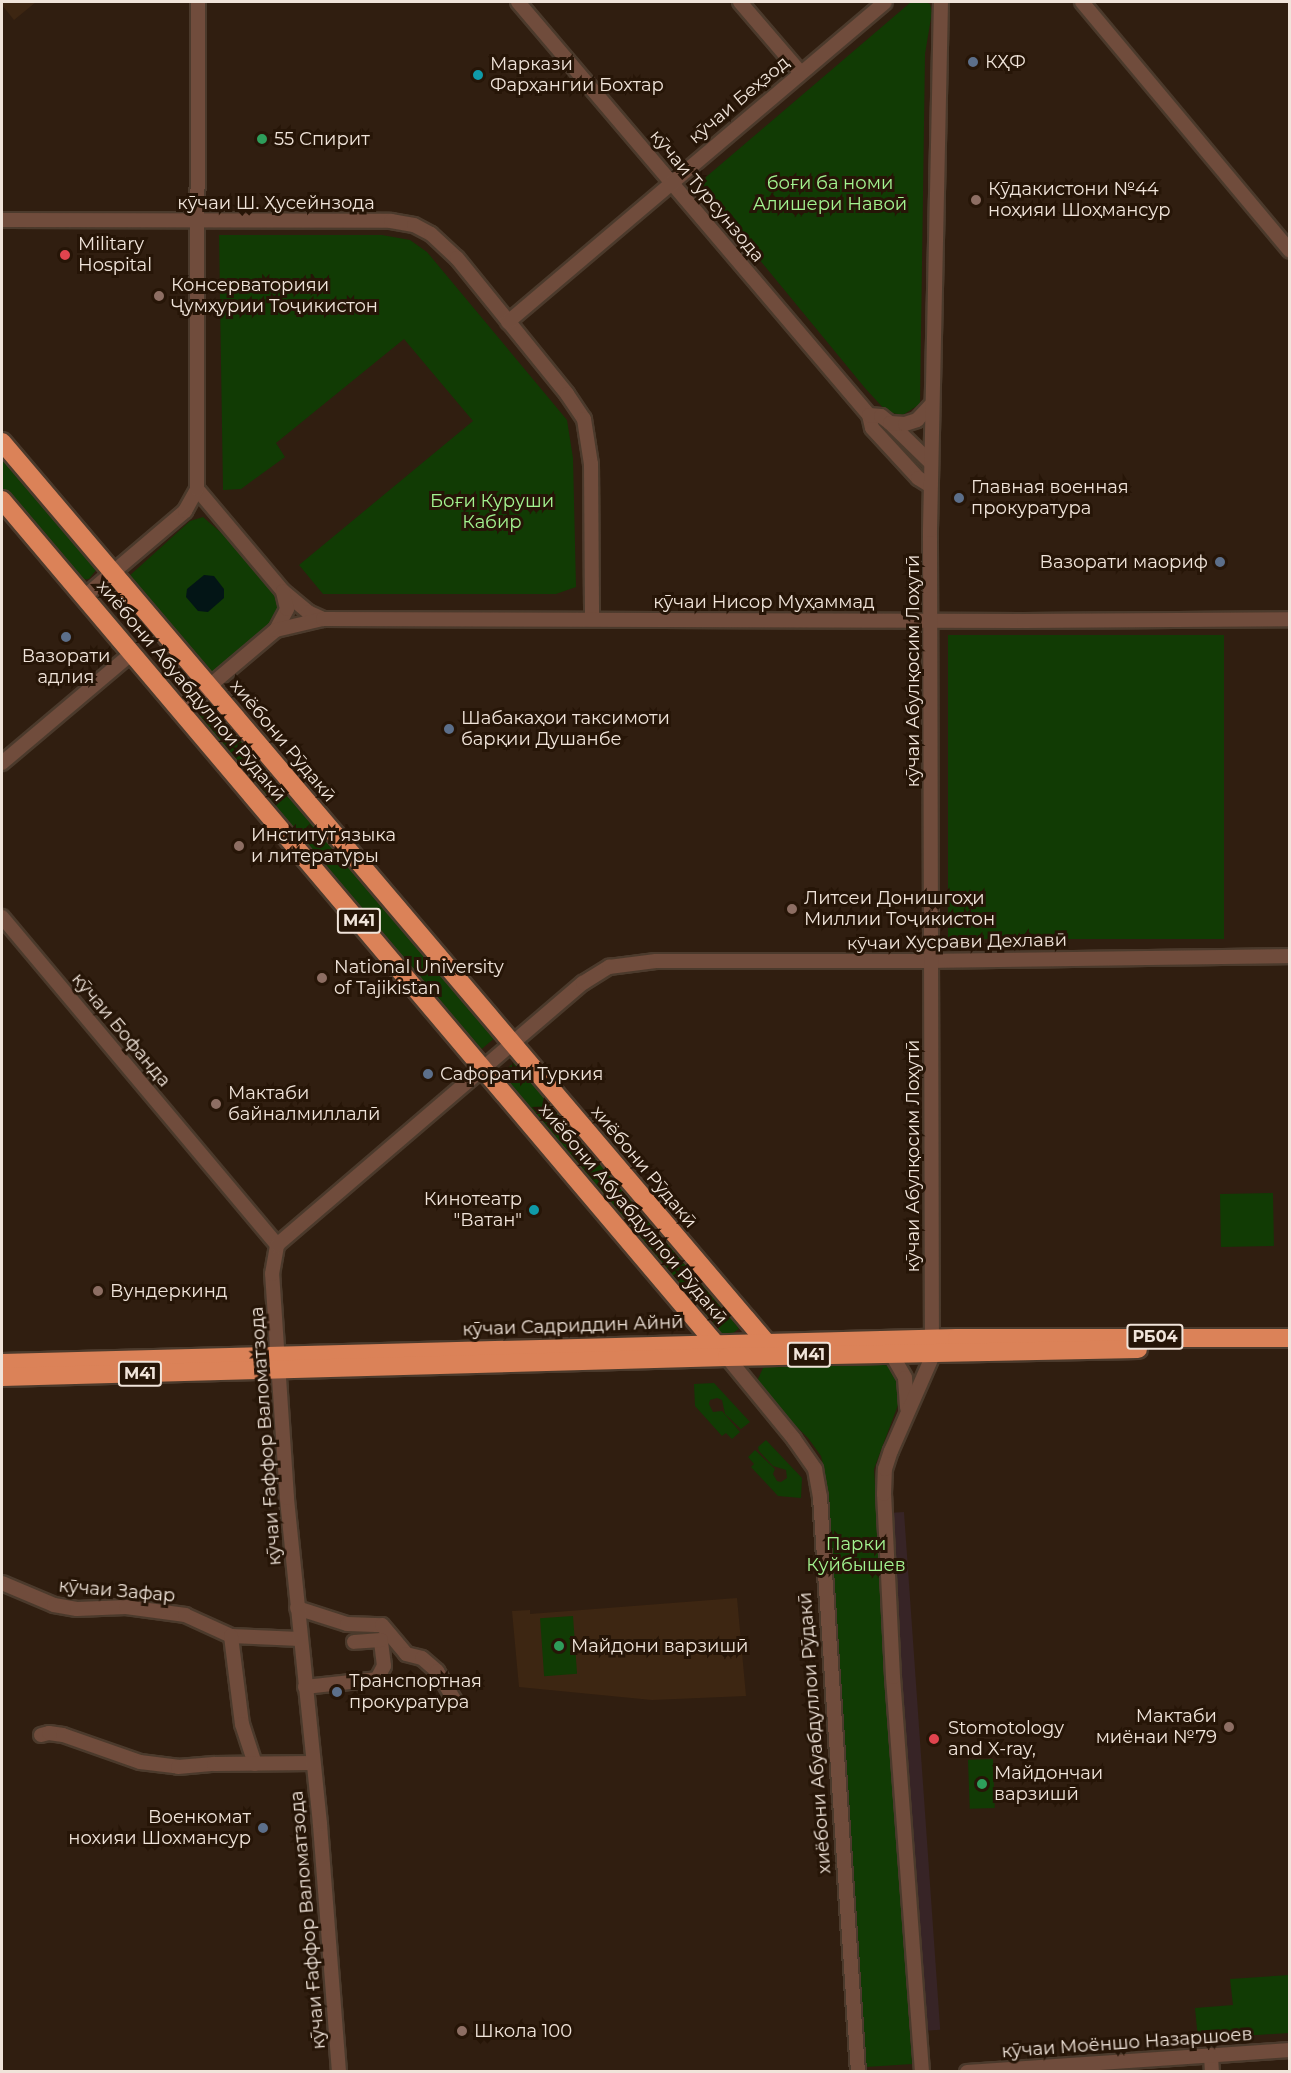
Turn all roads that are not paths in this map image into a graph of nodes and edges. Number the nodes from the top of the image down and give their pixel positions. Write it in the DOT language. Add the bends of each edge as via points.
graph roads {
  1 [pos="198,2"];
  2 [pos="518,2"];
  3 [pos="740,2"];
  4 [pos="885,2"];
  5 [pos="1082,2"];
  6 [pos="937,5"];
  7 [pos="800,72"];
  8 [pos="672,181"];
  9 [pos="2,220"];
  10 [pos="197,221"];
  11 [pos="1290,251"];
  12 [pos="508,322"];
  13 [pos="932,404"];
  14 [pos="869,415"];
  15 [pos="890,423"];
  16 [pos="2,442"];
  17 [pos="931,463"];
  18 [pos="931,486"];
  19 [pos="198,489"];
  20 [pos="2,500"];
  21 [pos="211,507"];
  22 [pos="185,511"];
  23 [pos="113,573"];
  24 [pos="283,591"];
  25 [pos="84,597"];
  26 [pos="1290,618"];
  27 [pos="323,619"];
  28 [pos="592,620"];
  29 [pos="931,620"];
  30 [pos="276,630"];
  31 [pos="132,653"];
  32 [pos="209,687"];
  33 [pos="180,711"];
  34 [pos="2,763"];
  35 [pos="2,917"];
  36 [pos="1290,957"];
  37 [pos="931,962"];
  38 [pos="513,1044"];
  39 [pos="483,1070"];
  40 [pos="277,1245"];
  41 [pos="1290,1338"];
  42 [pos="766,1342"];
  43 [pos="1021,1344"];
  44 [pos="932,1346"];
  45 [pos="886,1347"];
  46 [pos="1290,1348"];
  47 [pos="721,1350"];
  48 [pos="279,1363"];
  49 [pos="2,1370"];
  50 [pos="907,1410"];
  51 [pos="2,1583"];
  52 [pos="297,1608"];
  53 [pos="231,1636"];
  54 [pos="300,1639"];
  55 [pos="354,1642"];
  56 [pos="305,1687"];
  57 [pos="454,1701"];
  58 [pos="41,1735"];
  59 [pos="313,1763"];
  60 [pos="255,1764"];
  61 [pos="1290,2050"];
  62 [pos="1211,2055"];
  63 [pos="339,2072"];
  64 [pos="858,2072"];
  65 [pos="922,2072"];
  66 [pos="967,2072"];
  67 [pos="1212,2072"];
  1 -- 10 [label="street"];
  2 -- 8 [label="street, кӯчаи Турсунзода"];
  3 -- 7 [label="street"];
  4 -- 7 [label="street, кӯчаи Беҳзод"];
  5 -- 11 [label="street"];
  6 -- 13 [label="street, кӯчаи Абулқосим Лоҳутӣ"];
  7 -- 8 [label="street, кӯчаи Беҳзод"];
  8 -- 12 [label="street, кӯчаи Беҳзод"];
  8 -- 14 [label="street, кӯчаи Турсунзода"];
  9 -- 10 [label="street, кӯчаи Ш. Ҳусейнзода"];
  10 -- 12 [label="street, кӯчаи Ш. Ҳусейнзода" via="385,221 414,225 446,247"];
  10 -- 19 [label="street"];
  12 -- 28 [label="street, кӯчаи Ш. Ҳусейнзода" via="572,401 587,428 592,474"];
  13 -- 15 [label="street" via="917,420"];
  13 -- 17 [label="street, кӯчаи Абулқосим Лоҳутӣ"];
  14 -- 15 [label="street, кӯчаи Турсунзода" via="881,416"];
  14 -- 18 [label="street, кӯчаи Турсунзода" via="872,428 918,478"];
  15 -- 17 [label="street, кӯчаи Турсунзода"];
  16 -- 23 [label="highway, хиёбони Рӯдакӣ / M41"];
  17 -- 18 [label="street, кӯчаи Абулқосим Лоҳутӣ"];
  18 -- 29 [label="street, кӯчаи Абулқосим Лоҳутӣ"];
  19 -- 21 [label="street"];
  19 -- 22 [label="street"];
  20 -- 25 [label="highway, хиёбони Абуабдуллои Рӯдакӣ / M41"];
  21 -- 22 [label="street" via="197,506"];
  21 -- 24 [label="street"];
  22 -- 23 [label="street"];
  23 -- 25 [label="street"];
  23 -- 32 [label="highway, хиёбони Рӯдакӣ / M41"];
  24 -- 27 [label="street"];
  24 -- 30 [label="street" via="287,609"];
  25 -- 31 [label="highway, хиёбони Абуабдуллои Рӯдакӣ / M41"];
  26 -- 29 [label="street, кӯчаи Нисор Муҳаммад"];
  27 -- 28 [label="street, кӯчаи Нисор Муҳаммад"];
  27 -- 30 [label="street, кӯчаи Нисор Муҳаммад"];
  28 -- 29 [label="street, кӯчаи Нисор Муҳаммад"];
  29 -- 37 [label="street, кӯчаи Абулқосим Лоҳутӣ"];
  30 -- 32 [label="street, кӯчаи Нисор Муҳаммад"];
  31 -- 33 [label="highway, хиёбони Абуабдуллои Рӯдакӣ / M41"];
  31 -- 34 [label="street"];
  32 -- 33 [label="street, кӯчаи Нисор Муҳаммад"];
  32 -- 38 [label="highway, хиёбони Рӯдакӣ / M41"];
  33 -- 39 [label="highway, хиёбони Абуабдуллои Рӯдакӣ / M41"];
  35 -- 40 [label="street, кӯчаи Бофанда"];
  36 -- 37 [label="street, кӯчаи Хусрави Дехлавӣ"];
  37 -- 38 [label="street, кӯчаи Хусрави Дехлавӣ" via="656,961 609,967 589,978"];
  37 -- 44 [label="street, кӯчаи Абулқосим Лоҳутӣ"];
  38 -- 39 [label="street"];
  38 -- 42 [label="highway, хиёбони Рӯдакӣ / M41"];
  39 -- 40 [label="street"];
  39 -- 47 [label="highway, хиёбони Абуабдуллои Рӯдакӣ / M41"];
  40 -- 48 [label="street, кӯчаи Ғаффор Валоматзода" via="272,1274"];
  41 -- 43 [label="highway, кӯчаи Садриддин Айнӣ / РБ04"];
  42 -- 45 [label="highway, кӯчаи Садриддин Айнӣ / M41"];
  42 -- 47 [label="highway, кӯчаи Садриддин Айнӣ / M41"];
  43 -- 44 [label="highway, кӯчаи Садриддин Айнӣ / M41"];
  43 -- 46 [label="highway, кӯчаи Садриддин Айнӣ / РБ04"];
  44 -- 45 [label="highway, кӯчаи Садриддин Айнӣ / M41"];
  44 -- 50 [label="street" via="925,1377"];
  45 -- 47 [label="highway, кӯчаи Садриддин Айнӣ / M41"];
  45 -- 50 [label="street" via="905,1378"];
  47 -- 48 [label="highway, кӯчаи Садриддин Айнӣ / M41"];
  47 -- 64 [label="street, хиёбони Абуабдуллои Рӯдакӣ" via="794,1439 814,1469 820,1497"];
  48 -- 49 [label="highway, кӯчаи Садриддин Айнӣ / M41"];
  48 -- 52 [label="street, кӯчаи Ғаффор Валоматзода"];
  50 -- 65 [label="street" via="885,1469 884,1494 893,1677"];
  51 -- 53 [label="street, кӯчаи Зафар" via="54,1605 77,1609 126,1607 184,1615"];
  52 -- 54 [label="street, кӯчаи Ғаффор Валоматзода"];
  52 -- 57 [label="street" via="347,1624 382,1625 406,1654 422,1658 437,1671"];
  53 -- 54 [label="street, кӯчаи Зафар"];
  53 -- 60 [label="street" via="242,1724"];
  54 -- 56 [label="street, кӯчаи Ғаффор Валоматзода"];
  55 -- 56 [label="street" via="381,1640 384,1666 377,1679"];
  56 -- 59 [label="street, кӯчаи Ғаффор Валоматзода"];
  58 -- 60 [label="street" via="63,1735 140,1762 178,1767"];
  59 -- 60 [label="street"];
  59 -- 63 [label="street, кӯчаи Ғаффор Валоматзода"];
  61 -- 62 [label="street, кӯчаи Моёншо Назаршоев"];
  62 -- 66 [label="street, кӯчаи Моёншо Назаршоев"];
  62 -- 67 [label="street"];
}
